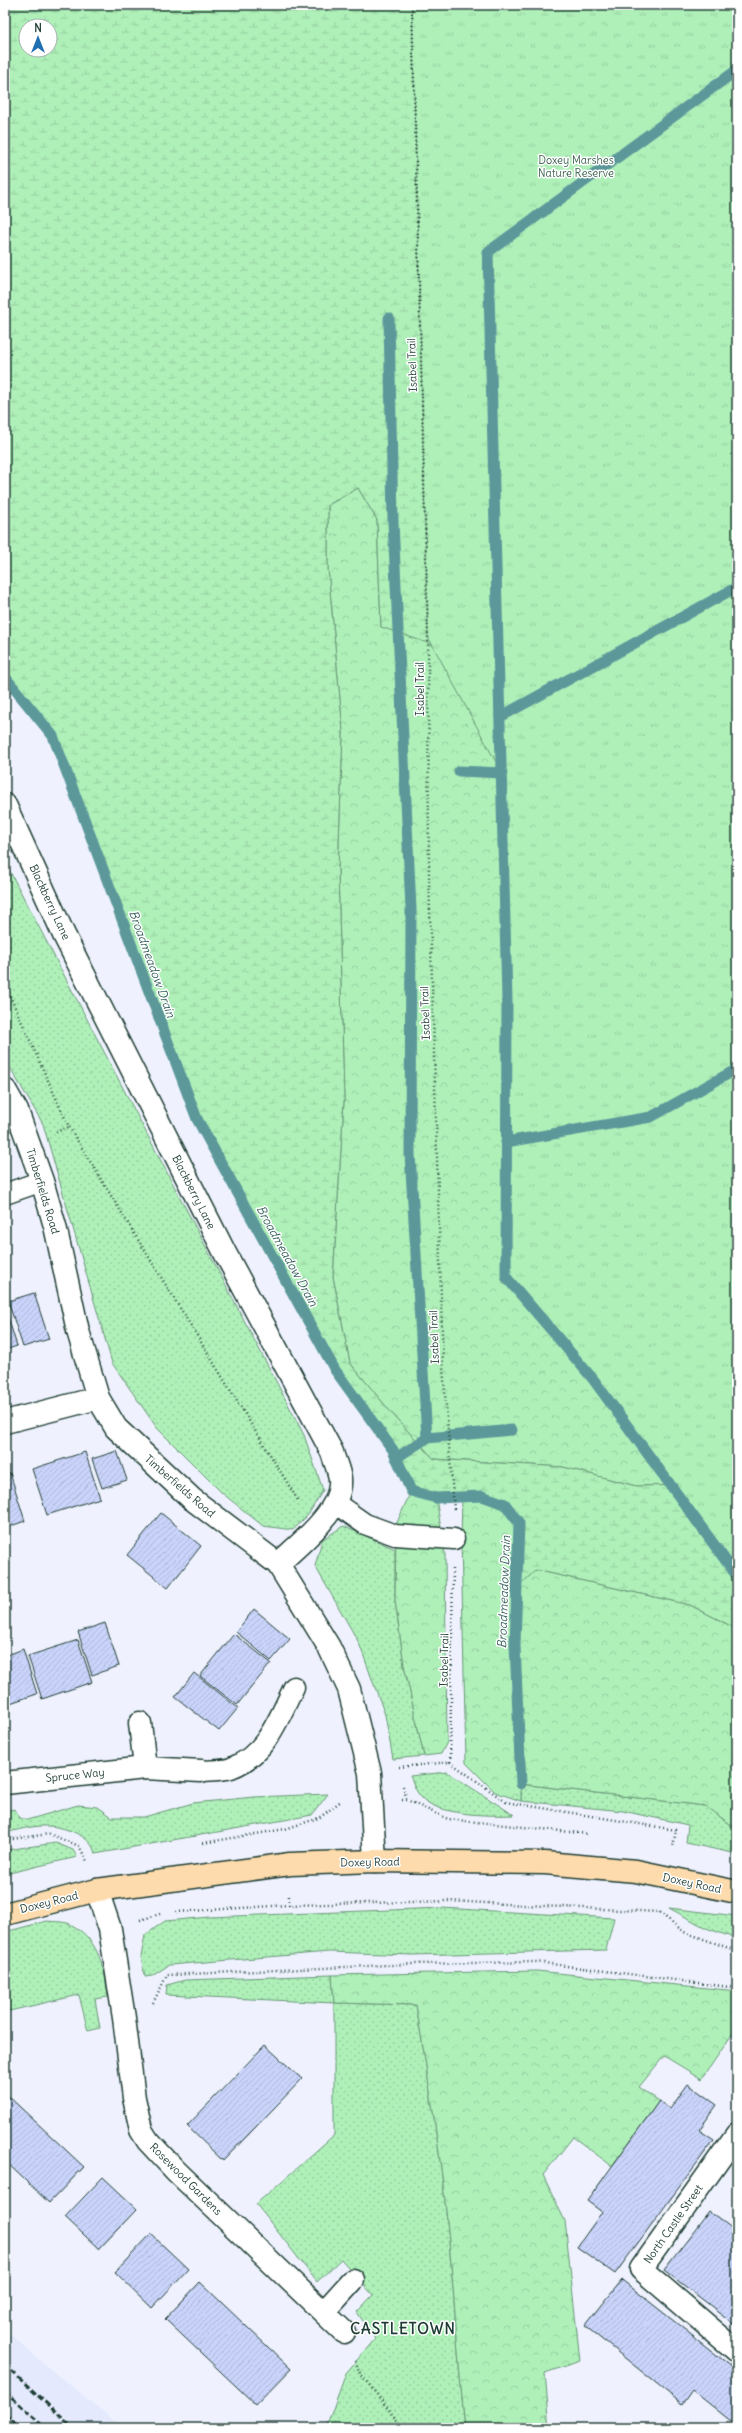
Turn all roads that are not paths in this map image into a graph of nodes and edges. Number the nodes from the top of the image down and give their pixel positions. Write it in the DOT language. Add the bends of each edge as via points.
graph roads {
  1 [pos="5,805"];
  2 [pos="5,1090"];
  3 [pos="42,1181"];
  4 [pos="5,1194"];
  5 [pos="98,1398"];
  6 [pos="5,1422"];
  7 [pos="335,1502"];
  8 [pos="454,1539"];
  9 [pos="278,1564"];
  10 [pos="294,1687"];
  11 [pos="140,1723"];
  12 [pos="145,1768"];
  13 [pos="201,1771"];
  14 [pos="5,1783"];
  15 [pos="375,1861"];
  16 [pos="97,1890"];
  17 [pos="737,1892"];
  18 [pos="5,1914"];
  19 [pos="737,2134"];
  20 [pos="353,2280"];
  21 [pos="325,2311"];
  22 [pos="344,2332"];
  23 [pos="737,2351"];
  1 -- 7 [label="street, Blackberry Lane" via="64,935 221,1246 332,1452 340,1479"];
  2 -- 3 [label="street, Timberfields Road" via="17,1111"];
  3 -- 4 [label="lane"];
  3 -- 5 [label="street, Timberfields Road" via="55,1226 78,1331"];
  5 -- 6 [label="street"];
  5 -- 9 [label="street, Timberfields Road" via="116,1428 192,1499"];
  7 -- 8 [label="lane" via="366,1524 394,1535"];
  7 -- 9 [label="street, Blackberry Lane" via="316,1529"];
  9 -- 15 [label="street, Timberfields Road" via="329,1647 348,1689 370,1773"];
  10 -- 13 [label="lane" via="259,1751 231,1768"];
  11 -- 12 [label="street"];
  12 -- 13 [label="street, Spruce Way"];
  12 -- 14 [label="street, Spruce Way"];
  15 -- 16 [label="main road, Doxey Road" via="290,1864"];
  15 -- 17 [label="main road, Doxey Road" via="545,1863 636,1871"];
  16 -- 18 [label="main road, Doxey Road"];
  16 -- 21 [label="street, Rosewood Gardens" via="110,1929 134,2098 141,2130 176,2171"];
  19 -- 23 [label="street, North Castle Street" via="641,2269"];
  20 -- 21 [label="street"];
  21 -- 22 [label="street, Rosewood Gardens"];
}
